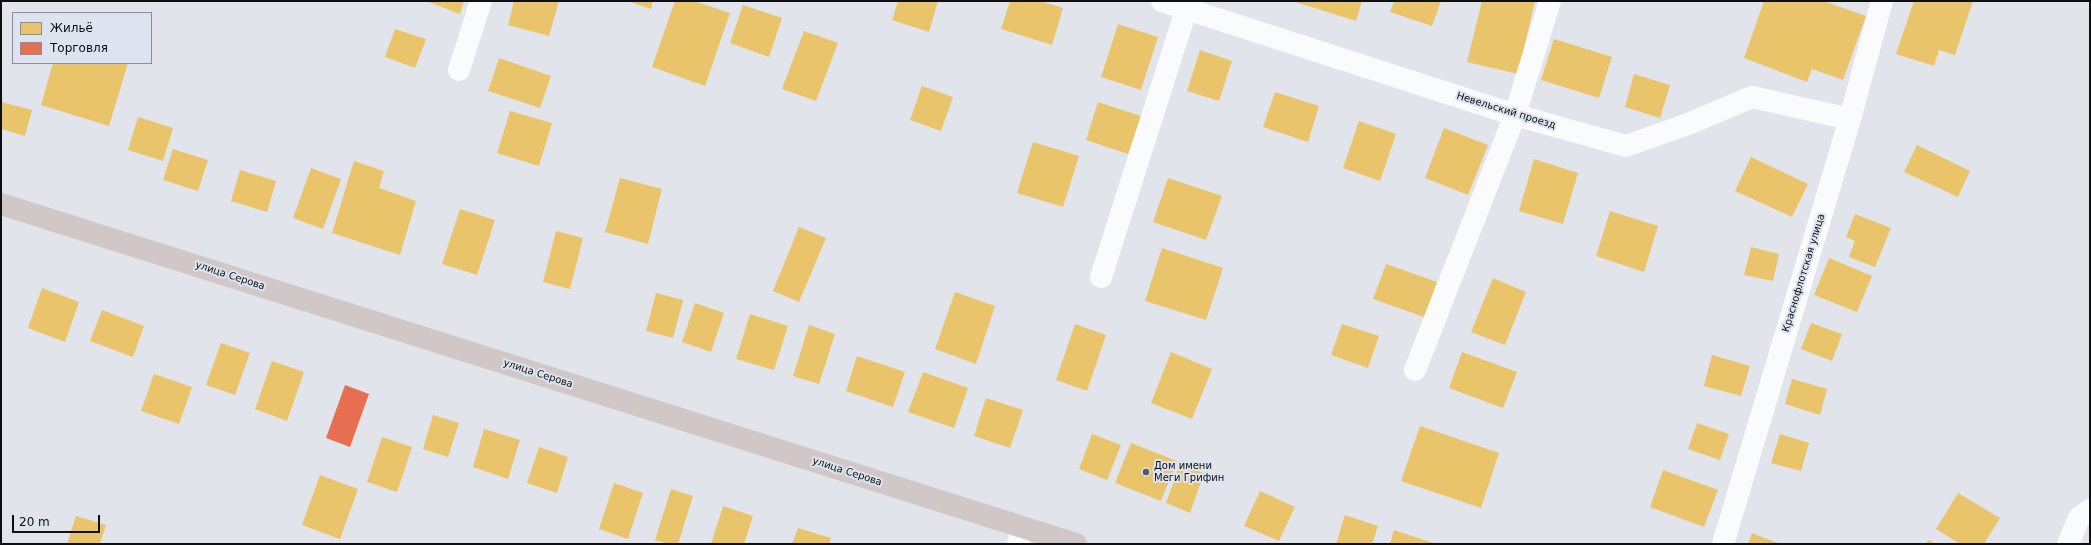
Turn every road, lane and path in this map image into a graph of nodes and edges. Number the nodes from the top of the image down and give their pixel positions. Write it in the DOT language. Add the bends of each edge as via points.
graph roads {
  1 [pos="481,1"];
  2 [pos="1162,1"];
  3 [pos="1550,1"];
  4 [pos="1882,1"];
  5 [pos="1188,5"];
  6 [pos="459,70"];
  7 [pos="1516,115"];
  8 [pos="1850,119"];
  9 [pos="1,204"];
  10 [pos="1101,277"];
  11 [pos="1414,370"];
  12 [pos="2090,510"];
  13 [pos="1020,536"];
  14 [pos="1076,544"];
  15 [pos="1723,544"];
  16 [pos="2068,544"];
  1 -- 6 [label="street"];
  2 -- 5 [label="street, Невельский проезд"];
  3 -- 7 [label="street"];
  4 -- 8 [label="street, Краснофлотская улица"];
  5 -- 7 [label="street, Невельский проезд"];
  5 -- 10 [label="street"];
  7 -- 8 [label="street, Невельский проезд" via="1626,146 1752,97"];
  7 -- 11 [label="street"];
  8 -- 15 [label="street, Краснофлотская улица"];
  9 -- 13 [label="main road, улица Серова"];
  12 -- 16 [label="street" via="2079,518"];
  13 -- 14 [label="main road, улица Серова"];
}
